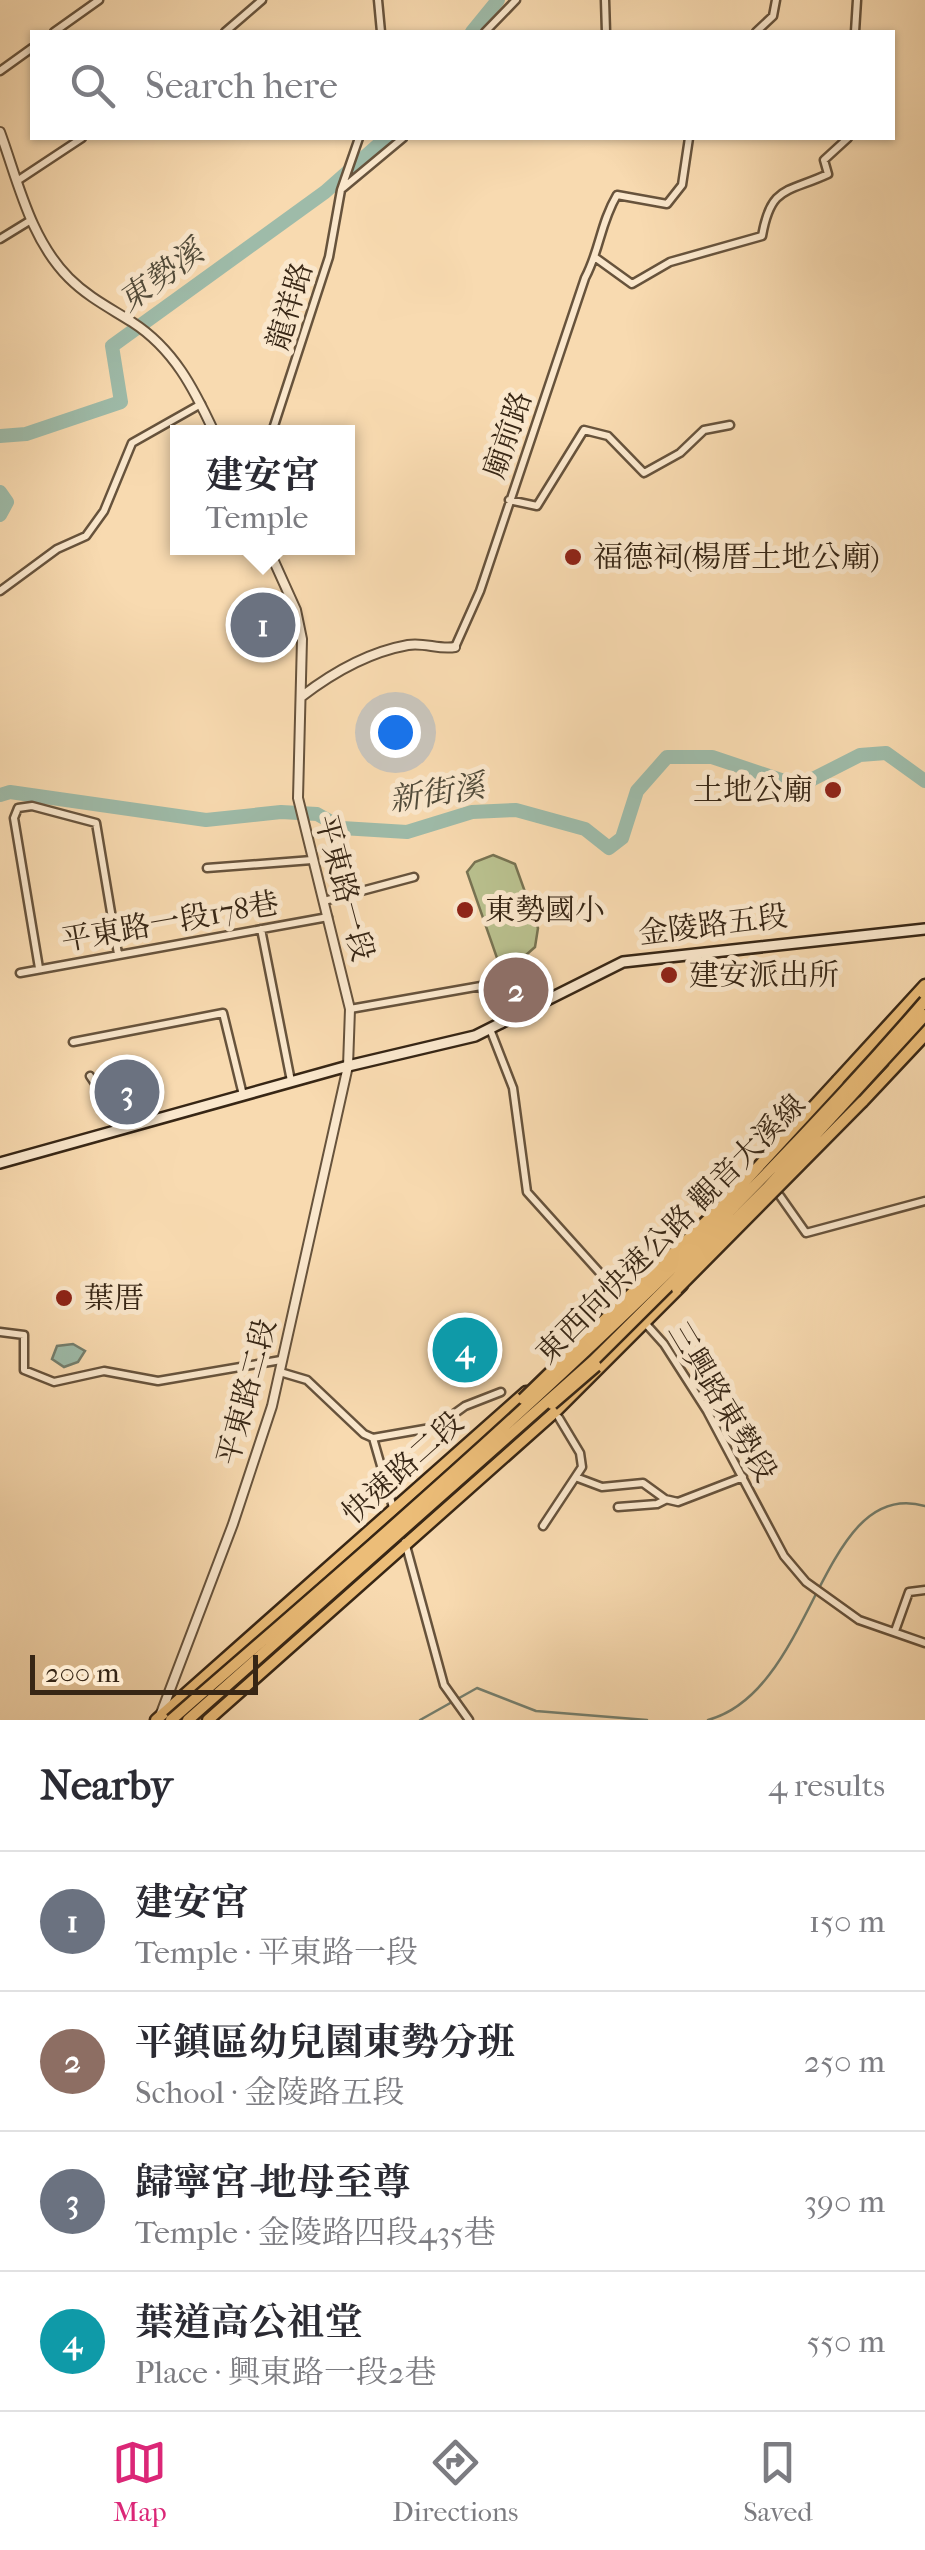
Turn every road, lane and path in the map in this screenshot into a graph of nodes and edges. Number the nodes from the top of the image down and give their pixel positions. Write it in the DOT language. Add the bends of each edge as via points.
graph roads {
  1 [pos="99,0"];
  2 [pos="262,0"];
  3 [pos="378,0"];
  4 [pos="516,0"];
  5 [pos="605,0"];
  6 [pos="777,0"];
  7 [pos="857,0"];
  8 [pos="57,30"];
  9 [pos="227,30"];
  10 [pos="381,30"];
  11 [pos="488,30"];
  12 [pos="606,30"];
  13 [pos="758,30"];
  14 [pos="855,30"];
  15 [pos="30,49"];
  16 [pos="0,71"];
  17 [pos="0,132"];
  18 [pos="79,140"];
  19 [pos="358,140"];
  20 [pos="401,140"];
  21 [pos="689,140"];
  22 [pos="846,140"];
  23 [pos="2,144"];
  24 [pos="17,182"];
  25 [pos="341,190"];
  26 [pos="31,220"];
  27 [pos="0,240"];
  28 [pos="596,258"];
  29 [pos="201,404"];
  30 [pos="211,425"];
  31 [pos="274,425"];
  32 [pos="730,426"];
  33 [pos="509,500"];
  34 [pos="271,555"];
  35 [pos="0,591"];
  36 [pos="455,647"];
  37 [pos="301,697"];
  38 [pos="312,860"];
  39 [pos="207,868"];
  40 [pos="414,877"];
  41 [pos="324,901"];
  42 [pos="328,917"];
  43 [pos="261,928"];
  44 [pos="925,929"];
  45 [pos="118,954"];
  46 [pos="39,968"];
  47 [pos="20,972"];
  48 [pos="925,987"];
  49 [pos="925,1001"];
  50 [pos="350,1009"];
  51 [pos="925,1015"];
  52 [pos="502,1024"];
  53 [pos="490,1030"];
  54 [pos="925,1031"];
  55 [pos="73,1042"];
  56 [pos="348,1066"];
  57 [pos="90,1076"];
  58 [pos="292,1082"];
  59 [pos="242,1095"];
  60 [pos="129,1097"];
  61 [pos="138,1125"];
  62 [pos="125,1128"];
  63 [pos="0,1164"];
  64 [pos="780,1196"];
  65 [pos="925,1201"];
  66 [pos="627,1302"];
  67 [pos="646,1321"];
  68 [pos="0,1332"];
  69 [pos="281,1360"];
  70 [pos="280,1372"];
  71 [pos="501,1392"];
  72 [pos="559,1418"];
  73 [pos="374,1438"];
  74 [pos="492,1443"];
  75 [pos="744,1477"];
  76 [pos="578,1478"];
  77 [pos="665,1500"];
  78 [pos="618,1507"];
  79 [pos="394,1510"];
  80 [pos="543,1526"];
  81 [pos="404,1542"];
  82 [pos="925,1590"];
  83 [pos="895,1631"];
  84 [pos="925,1643"];
  85 [pos="162,1719"];
  86 [pos="188,1720"];
  87 [pos="208,1720"];
  88 [pos="469,1720"];
  1 -- 8 [label="street"];
  2 -- 9 [label="street"];
  3 -- 10 [label="street"];
  4 -- 11 [label="street"];
  5 -- 12 [label="street"];
  6 -- 13 [label="street"];
  7 -- 14 [label="street"];
  15 -- 16 [label="street"];
  17 -- 23 [label="street"];
  18 -- 24 [label="street"];
  19 -- 25 [label="street, 龍祥路"];
  20 -- 25 [label="street"];
  21 -- 28 [label="street, 廟前路" via="682,185 666,204 617,195 601,222"];
  22 -- 28 [label="street" via="824,160 828,174 779,192 762,236 670,262 632,284"];
  23 -- 24 [label="street"];
  24 -- 26 [label="street"];
  25 -- 31 [label="street, 龍祥路" via="329,257"];
  26 -- 27 [label="street"];
  26 -- 29 [label="street" via="67,277 158,342"];
  28 -- 33 [label="street, 廟前路"];
  29 -- 30 [label="street"];
  29 -- 35 [label="street" via="132,443 104,511 86,536"];
  32 -- 33 [label="street" via="704,430 644,473 608,436 584,430 537,506"];
  33 -- 36 [label="street, 廟前路"];
  34 -- 37 [label="street, 平東路一段" via="296,610"];
  36 -- 37 [label="street, 廟前路" via="410,644 370,657"];
  37 -- 38 [label="street, 平東路一段" via="298,798"];
  38 -- 39 [label="street"];
  38 -- 41 [label="street, 平東路一段"];
  40 -- 41 [label="street"];
  41 -- 42 [label="street, 平東路一段"];
  42 -- 43 [label="street, 平東路一段178巷"];
  42 -- 50 [label="street, 平東路一段"];
  43 -- 45 [label="street, 平東路一段178巷"];
  43 -- 58 [label="street"];
  44 -- 52 [label="main road, 金陵路五段" via="623,962"];
  45 -- 46 [label="street, 平東路一段178巷"];
  45 -- 46 [label="street" via="96,823 18,808 14,818"];
  46 -- 47 [label="street, 平東路一段178巷"];
  48 -- 66 [label="main road, 快速路二段" via="722,1212"];
  48 -- 74 [label="main road, bridge" via="725,1202 511,1410"];
  49 -- 74 [label="main road, 東西向快速公路 觀音大溪線, bridge" via="741,1200"];
  50 -- 52 [label="street" via="481,986"];
  50 -- 56 [label="street, 平東路一段"];
  51 -- 74 [label="main road, 東西向快速公路 觀音大溪線, bridge" via="768,1188 621,1334"];
  52 -- 53 [label="main road, 金陵路五段"];
  53 -- 56 [label="main road, 金陵路五段"];
  53 -- 66 [label="street, 三興路東勢段" via="513,1088 527,1192"];
  54 -- 67 [label="main road, 快速路二段"];
  54 -- 74 [label="main road, bridge" via="776,1193 570,1392"];
  55 -- 59 [label="street" via="223,1013"];
  56 -- 58 [label="main road, 金陵路五段"];
  56 -- 69 [label="street, 平東路二段"];
  57 -- 62 [label="street"];
  58 -- 59 [label="main road, 金陵路五段"];
  59 -- 61 [label="main road, 金陵路五段"];
  60 -- 61 [label="street"];
  61 -- 62 [label="main road, 金陵路五段"];
  62 -- 63 [label="main road, 金陵路五段"];
  64 -- 65 [label="street" via="806,1233"];
  66 -- 67 [label="street, 三興路東勢段"];
  66 -- 79 [label="main road, 快速路二段"];
  67 -- 75 [label="street, 三興路東勢段"];
  67 -- 81 [label="main road, 快速路二段" via="549,1417"];
  68 -- 69 [label="street" via="24,1335 24,1370 54,1382 122,1371 158,1381"];
  69 -- 70 [label="street, 平東路二段"];
  70 -- 73 [label="street" via="307,1380"];
  70 -- 85 [label="street, 平東路二段"];
  71 -- 73 [label="street" via="436,1427"];
  72 -- 76 [label="street" via="580,1452"];
  73 -- 79 [label="street"];
  74 -- 85 [label="main road, 東西向快速公路 觀音大溪線, bridge"];
  74 -- 86 [label="main road, 東西向快速公路 觀音大溪線, bridge"];
  75 -- 77 [label="street" via="696,1498"];
  75 -- 83 [label="street, 三興路東勢段" via="784,1556 806,1582 859,1620"];
  76 -- 77 [label="street" via="602,1487 643,1483"];
  76 -- 80 [label="street"];
  77 -- 78 [label="street"];
  79 -- 81 [label="street"];
  79 -- 85 [label="main road, 快速路二段"];
  81 -- 87 [label="main road, 快速路二段"];
  81 -- 88 [label="street" via="444,1685"];
  82 -- 83 [label="street" via="908,1592"];
  83 -- 84 [label="street, 三興路東勢段"];
}
